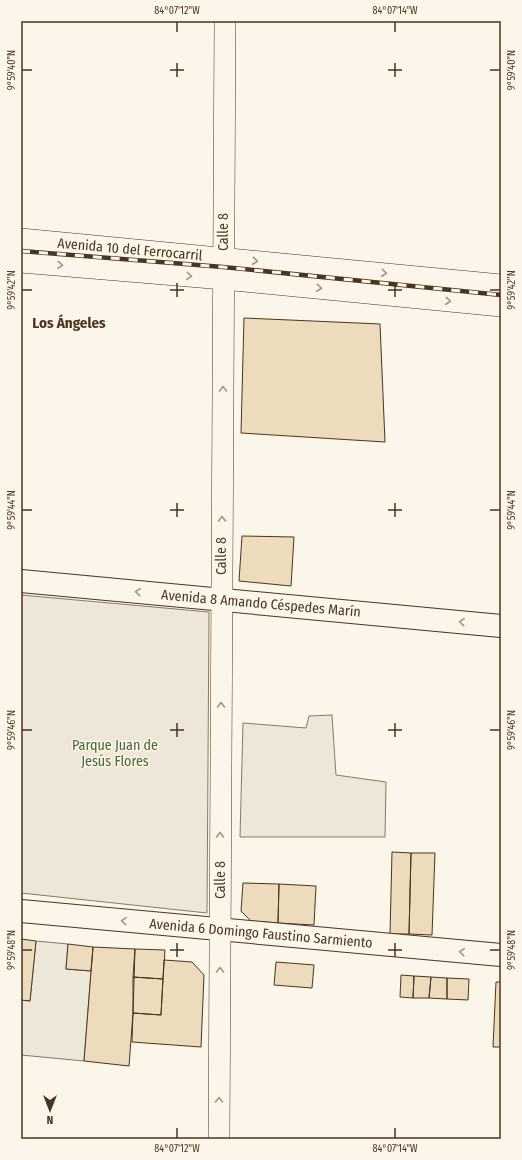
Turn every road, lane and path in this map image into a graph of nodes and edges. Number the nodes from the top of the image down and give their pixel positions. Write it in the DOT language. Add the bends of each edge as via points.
graph roads {
  1 [pos="225,21"];
  2 [pos="21,239"];
  3 [pos="223,258"];
  4 [pos="21,262"];
  5 [pos="224,279"];
  6 [pos="501,284"];
  7 [pos="501,306"];
  8 [pos="21,581"];
  9 [pos="221,600"];
  10 [pos="501,626"];
  11 [pos="21,911"];
  12 [pos="220,930"];
  13 [pos="501,955"];
  14 [pos="219,1139"];
  1 -- 3 [label="street, Calle 8"];
  2 -- 3 [label="street, Avenida 10 del Ferrocarril"];
  3 -- 5 [label="street, Calle 8"];
  3 -- 6 [label="street, Avenida 10 del Ferrocarril, one-way"];
  4 -- 5 [label="street, Avenida 10 del Ferrocarril, one-way"];
  5 -- 7 [label="street, Avenida 10 del Ferrocarril, one-way"];
  9 -- 5 [label="street, Calle 8, one-way"];
  9 -- 8 [label="street, Avenida 8 Amando Céspedes Marín, one-way"];
  10 -- 9 [label="street, Avenida 8 Amando Céspedes Marín, one-way"];
  12 -- 9 [label="street, Calle 8, one-way"];
  12 -- 11 [label="street, Avenida 6 Domingo Faustino Sarmiento, one-way"];
  13 -- 12 [label="street, Avenida 6 Domingo Faustino Sarmiento, one-way"];
  14 -- 12 [label="street, Calle 8, one-way"];
}
